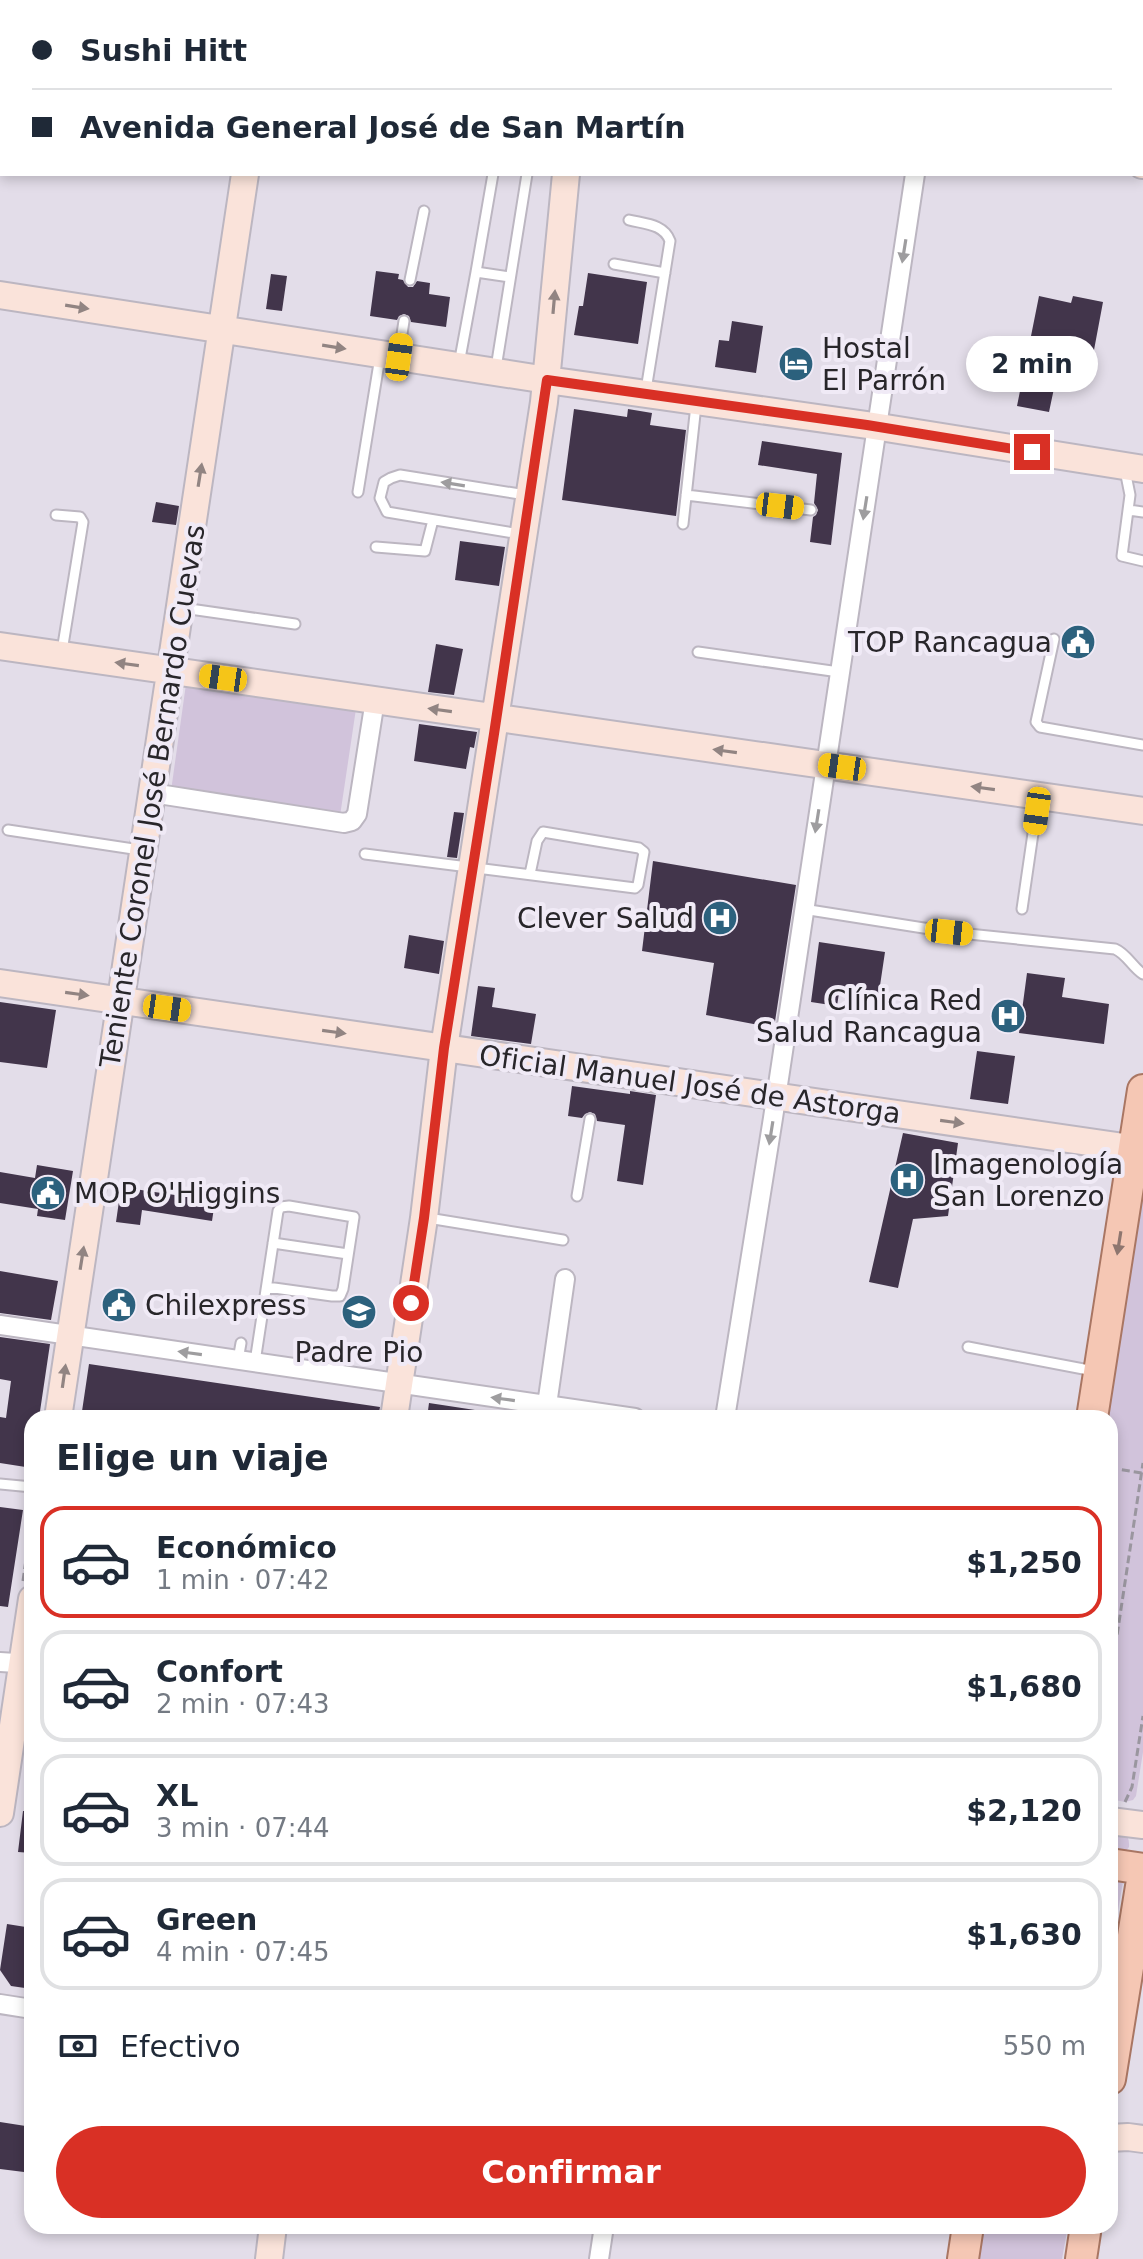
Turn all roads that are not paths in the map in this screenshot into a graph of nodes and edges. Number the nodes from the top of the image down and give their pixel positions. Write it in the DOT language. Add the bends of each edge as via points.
graph roads {
  1 [pos="245,176"];
  2 [pos="493,176"];
  3 [pos="527,176"];
  4 [pos="566,176"];
  5 [pos="915,176"];
  6 [pos="424,211"];
  7 [pos="629,220"];
  8 [pos="614,264"];
  9 [pos="476,272"];
  10 [pos="665,273"];
  11 [pos="510,277"];
  12 [pos="410,280"];
  13 [pos="0,295"];
  14 [pos="404,321"];
  15 [pos="222,329"];
  16 [pos="390,355"];
  17 [pos="458,366"];
  18 [pos="495,371"];
  19 [pos="547,380"];
  20 [pos="645,394"];
  21 [pos="697,401"];
  22 [pos="877,427"];
  23 [pos="1134,468"];
  24 [pos="358,492"];
  25 [pos="686,495"];
  26 [pos="530,496"];
  27 [pos="811,510"];
  28 [pos="1129,510"];
  29 [pos="1143,512"];
  30 [pos="56,515"];
  31 [pos="433,520"];
  32 [pos="683,524"];
  33 [pos="524,535"];
  34 [pos="376,547"];
  35 [pos="1143,561"];
  36 [pos="180,607"];
  37 [pos="295,624"];
  38 [pos="1054,639"];
  39 [pos="0,646"];
  40 [pos="698,652"];
  41 [pos="61,655"];
  42 [pos="170,671"];
  43 [pos="839,672"];
  44 [pos="375,700"];
  45 [pos="495,717"];
  46 [pos="1143,745"];
  47 [pos="825,765"];
  48 [pos="152,793"];
  49 [pos="1039,796"];
  50 [pos="1143,811"];
  51 [pos="8,830"];
  52 [pos="143,850"];
  53 [pos="365,854"];
  54 [pos="473,868"];
  55 [pos="530,874"];
  56 [pos="803,909"];
  57 [pos="1022,909"];
  58 [pos="1143,974"];
  59 [pos="0,983"];
  60 [pos="120,1001"];
  61 [pos="444,1048"];
  62 [pos="1143,1090"];
  63 [pos="775,1097"];
  64 [pos="590,1119"];
  65 [pos="1137,1158"];
  66 [pos="577,1196"];
  67 [pos="424,1218"];
  68 [pos="563,1240"];
  69 [pos="273,1243"];
  70 [pos="348,1254"];
  71 [pos="565,1279"];
  72 [pos="267,1287"];
  73 [pos="0,1325"];
  74 [pos="70,1335"];
  75 [pos="968,1347"];
  76 [pos="245,1355"];
  77 [pos="1099,1372"];
  78 [pos="399,1383"];
  79 [pos="59,1410"];
  80 [pos="395,1410"];
  81 [pos="558,1410"];
  82 [pos="726,1410"];
  83 [pos="1093,1410"];
  84 [pos="0,1484"];
  85 [pos="24,1486"];
  86 [pos="24,1626"];
  87 [pos="13,1664"];
  88 [pos="0,1813"];
  89 [pos="1118,1822"];
  90 [pos="1143,1825"];
  91 [pos="1118,1866"];
  92 [pos="1143,1872"];
  93 [pos="0,2004"];
  94 [pos="24,2008"];
  95 [pos="1118,2029"];
  96 [pos="1118,2138"];
  97 [pos="1143,2139"];
  98 [pos="272,2234"];
  99 [pos="603,2234"];
  100 [pos="967,2234"];
  101 [pos="1085,2234"];
  102 [pos="269,2259"];
  103 [pos="599,2259"];
  104 [pos="963,2259"];
  105 [pos="1081,2259"];
  1 -- 15 [label="street, Teniente Coronel José Bernardo Cuevas"];
  2 -- 9 [label="lane"];
  3 -- 11 [label="lane"];
  19 -- 4 [label="street, one-way"];
  5 -- 22 [label="street, one-way"];
  6 -- 12 [label="lane"];
  7 -- 10 [label="lane" via="667,233"];
  8 -- 10 [label="lane"];
  9 -- 11 [label="lane"];
  9 -- 17 [label="lane"];
  10 -- 20 [label="lane"];
  11 -- 18 [label="lane"];
  13 -- 15 [label="street, one-way"];
  14 -- 16 [label="lane"];
  15 -- 16 [label="street, one-way"];
  36 -- 15 [label="street, Teniente Coronel José Bernardo Cuevas, one-way"];
  16 -- 17 [label="street"];
  16 -- 24 [label="lane" via="378,378"];
  17 -- 18 [label="street"];
  18 -- 19 [label="street"];
  19 -- 20 [label="street"];
  19 -- 26 [label="street"];
  20 -- 21 [label="street"];
  21 -- 22 [label="street"];
  21 -- 25 [label="lane"];
  22 -- 23 [label="street"];
  22 -- 43 [label="street, one-way"];
  23 -- 28 [label="lane"];
  25 -- 27 [label="lane"];
  25 -- 32 [label="lane"];
  26 -- 31 [label="lane, one-way" via="400,475 384,482 380,498 387,512"];
  26 -- 33 [label="street"];
  28 -- 29 [label="lane"];
  28 -- 35 [label="lane" via="1122,556"];
  30 -- 41 [label="lane" via="80,517 83,522"];
  31 -- 33 [label="lane"];
  31 -- 34 [label="lane" via="425,551"];
  33 -- 45 [label="street"];
  36 -- 37 [label="lane"];
  36 -- 42 [label="street, Teniente Coronel José Bernardo Cuevas"];
  38 -- 46 [label="lane" via="1036,722 1040,727"];
  39 -- 41 [label="street"];
  40 -- 43 [label="lane"];
  42 -- 41 [label="street, one-way"];
  42 -- 44 [label="street"];
  42 -- 48 [label="street, Teniente Coronel José Bernardo Cuevas"];
  43 -- 47 [label="street"];
  45 -- 44 [label="street, one-way"];
  44 -- 48 [label="street" via="352,821"];
  47 -- 45 [label="street, one-way"];
  45 -- 54 [label="street"];
  49 -- 47 [label="street, one-way"];
  47 -- 56 [label="street, one-way"];
  48 -- 52 [label="street, Teniente Coronel José Bernardo Cuevas"];
  49 -- 50 [label="street"];
  49 -- 57 [label="lane"];
  51 -- 52 [label="lane"];
  52 -- 60 [label="street, Teniente Coronel José Bernardo Cuevas"];
  53 -- 54 [label="lane"];
  54 -- 55 [label="lane"];
  54 -- 61 [label="street"];
  55 -- 55 [label="lane" via="543,832 644,852 635,888"];
  56 -- 58 [label="lane" via="949,932 1115,949"];
  56 -- 63 [label="street"];
  59 -- 60 [label="street, Oficial Manuel José de Astorga, one-way"];
  60 -- 61 [label="street, Oficial Manuel José de Astorga, one-way"];
  74 -- 60 [label="street, Teniente Coronel José Bernardo Cuevas, one-way"];
  61 -- 63 [label="street, Oficial Manuel José de Astorga" via="597,1075"];
  61 -- 67 [label="street"];
  62 -- 65 [label="main road"];
  63 -- 65 [label="street, Oficial Manuel José de Astorga, one-way"];
  63 -- 82 [label="street, one-way"];
  64 -- 66 [label="lane"];
  65 -- 77 [label="main road, one-way"];
  67 -- 68 [label="lane"];
  67 -- 78 [label="street"];
  69 -- 70 [label="lane"];
  69 -- 70 [label="lane" via="278,1211 289,1206 354,1217"];
  69 -- 72 [label="lane"];
  70 -- 72 [label="lane" via="340,1296"];
  71 -- 81 [label="street"];
  72 -- 76 [label="lane"];
  73 -- 74 [label="street"];
  76 -- 74 [label="street, one-way"];
  79 -- 74 [label="street, Teniente Coronel José Bernardo Cuevas, one-way"];
  75 -- 77 [label="lane"];
  76 -- 78 [label="street"];
  77 -- 83 [label="main road"];
  78 -- 80 [label="street"];
  81 -- 78 [label="street, one-way"];
  84 -- 85 [label="lane"];
  86 -- 87 [label="street"];
  87 -- 88 [label="street"];
  89 -- 90 [label="street"];
  91 -- 92 [label="main road"];
  92 -- 95 [label="main road"];
  93 -- 94 [label="street"];
  96 -- 97 [label="street"];
  98 -- 102 [label="street"];
  99 -- 103 [label="street"];
  100 -- 104 [label="main road"];
  101 -- 105 [label="main road"];
}
